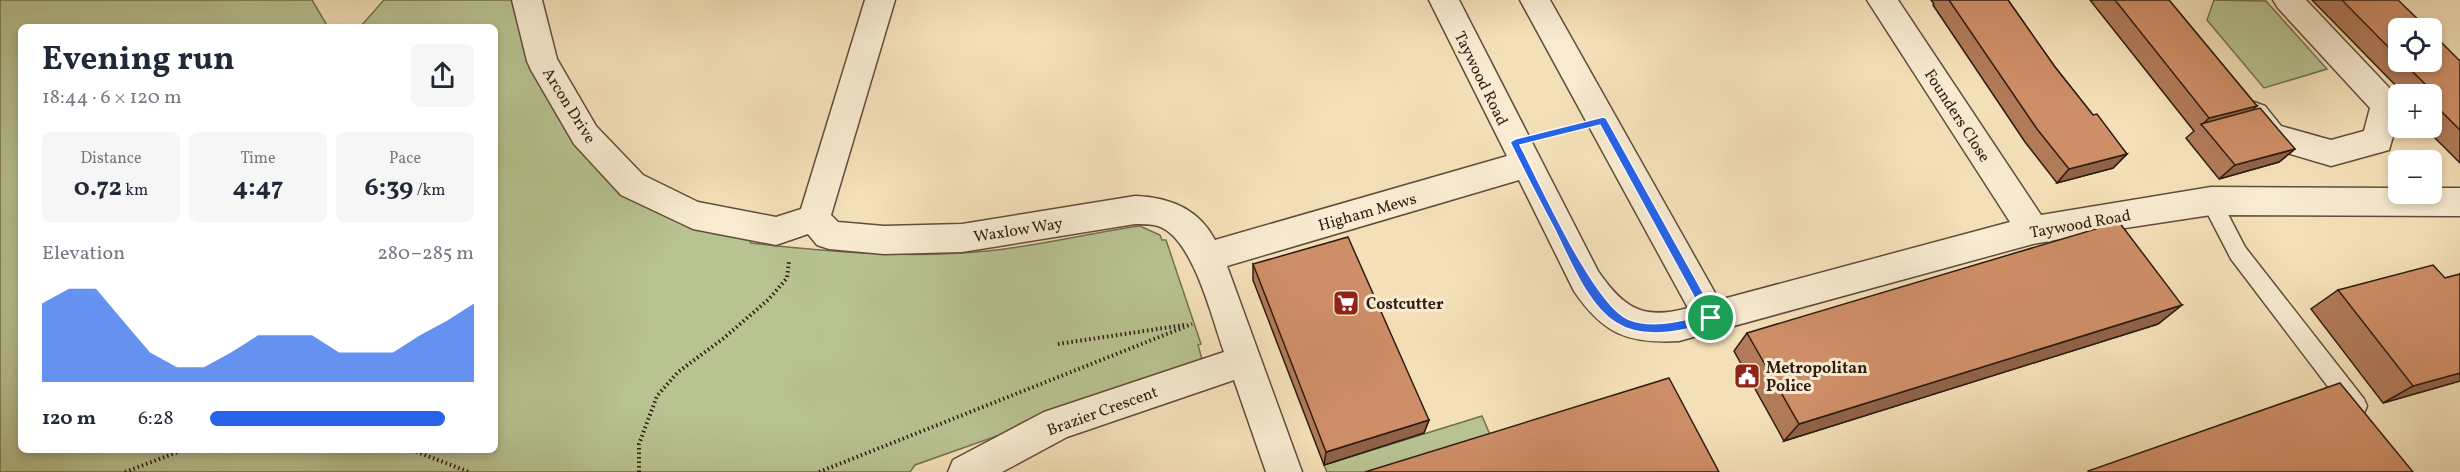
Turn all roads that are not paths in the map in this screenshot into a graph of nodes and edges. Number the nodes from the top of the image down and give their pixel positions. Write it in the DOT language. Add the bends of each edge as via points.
graph roads {
  1 [pos="527,0"];
  2 [pos="880,0"];
  3 [pos="1444,0"];
  4 [pos="1535,0"];
  5 [pos="1882,0"];
  6 [pos="2288,0"];
  7 [pos="2234,90"];
  8 [pos="1521,153"];
  9 [pos="2211,201"];
  10 [pos="2460,202"];
  11 [pos="802,222"];
  12 [pos="2033,230"];
  13 [pos="1207,257"];
  14 [pos="1711,318"];
  15 [pos="1244,361"];
  16 [pos="2371,426"];
  17 [pos="966,472"];
  18 [pos="1284,472"];
  1 -- 11 [label="street, Arcon Drive" via="542,61 585,135 632,185 693,215 776,231"];
  2 -- 11 [label="street"];
  3 -- 8 [label="street, Taywood Road"];
  4 -- 14 [label="street"];
  5 -- 12 [label="street, Founders Close"];
  6 -- 7 [label="street" via="2386,105 2378,141 2331,153 2271,136"];
  8 -- 13 [label="street, Higham Mews"];
  8 -- 14 [label="street, Taywood Road" via="1586,281 1609,312 1628,324 1654,328"];
  9 -- 10 [label="street, Taywood Road"];
  9 -- 12 [label="street, Taywood Road"];
  9 -- 16 [label="lane" via="2238,253"];
  11 -- 13 [label="street, Waxlow Way" via="829,235 962,238 1149,210 1186,224"];
  12 -- 14 [label="street, Taywood Road"];
  13 -- 15 [label="street, Waxlow Way"];
  15 -- 17 [label="street, Brazier Crescent" via="1057,424"];
  15 -- 18 [label="street, Waxlow Way"];
}
